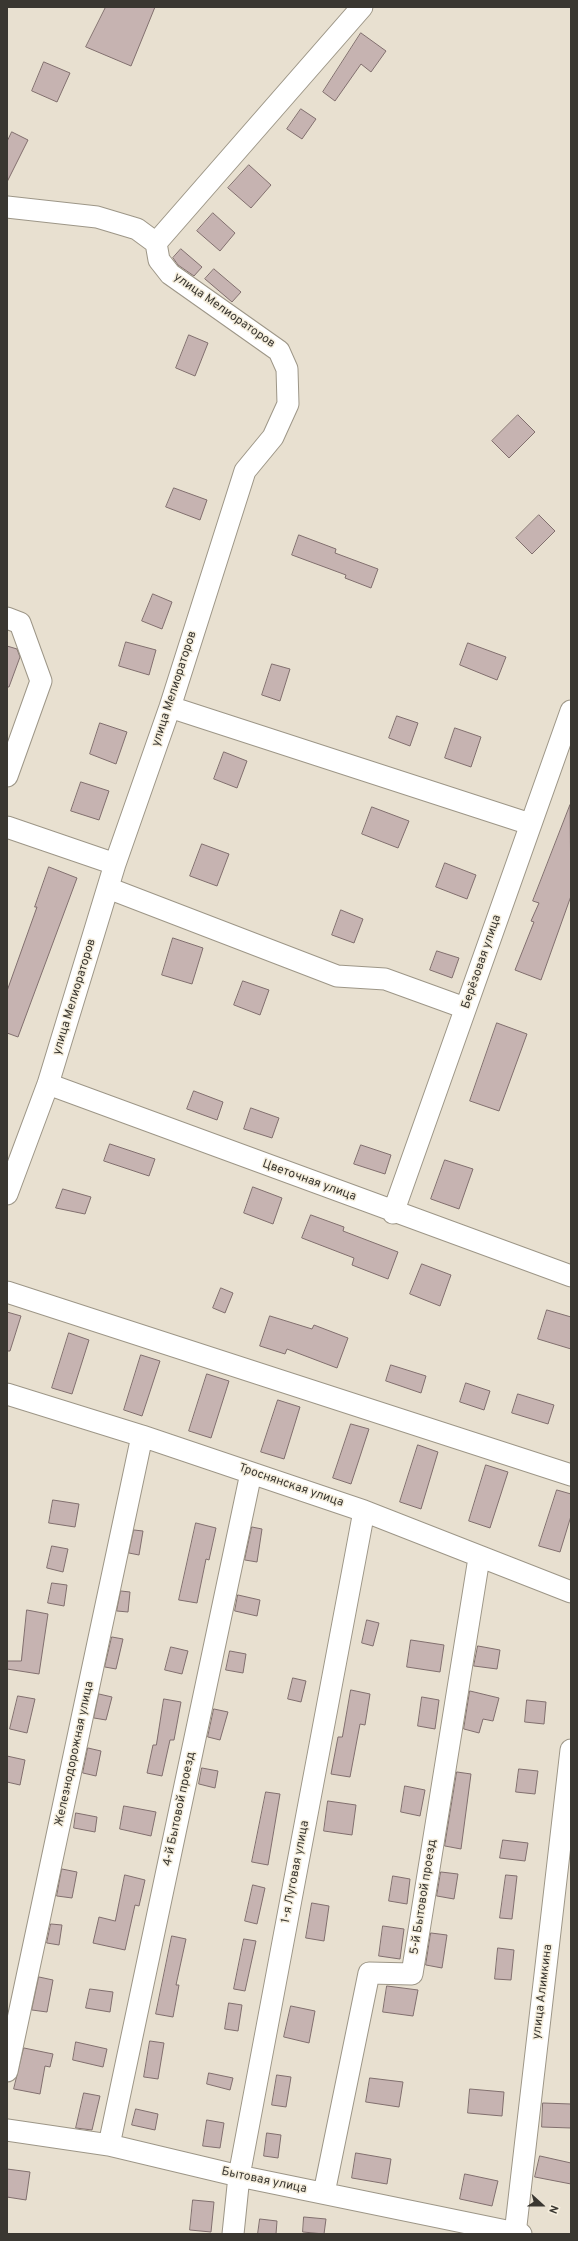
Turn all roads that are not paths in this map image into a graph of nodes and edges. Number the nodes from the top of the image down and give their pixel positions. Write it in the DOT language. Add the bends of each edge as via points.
graph roads {
  1 [pos="362,7"];
  2 [pos="7,207"];
  3 [pos="156,243"];
  4 [pos="7,618"];
  5 [pos="170,707"];
  6 [pos="571,711"];
  7 [pos="7,776"];
  8 [pos="530,824"];
  9 [pos="7,827"];
  10 [pos="116,864"];
  11 [pos="108,888"];
  12 [pos="465,1008"];
  13 [pos="48,1084"];
  14 [pos="7,1194"];
  15 [pos="393,1213"];
  16 [pos="571,1276"];
  17 [pos="7,1292"];
  18 [pos="7,1394"];
  19 [pos="142,1436"];
  20 [pos="251,1473"];
  21 [pos="571,1475"];
  22 [pos="364,1511"];
  23 [pos="480,1558"];
  24 [pos="571,1592"];
  25 [pos="571,1750"];
  26 [pos="7,2072"];
  27 [pos="7,2130"];
  28 [pos="109,2145"];
  29 [pos="239,2176"];
  30 [pos="324,2193"];
  31 [pos="233,2234"];
  32 [pos="517,2234"];
  1 -- 3 [label="street"];
  2 -- 3 [label="street" via="97,217 137,229"];
  3 -- 5 [label="street, улица Мелиораторов" via="159,260 170,274 279,351 288,369 288,404 272,437 245,471"];
  4 -- 7 [label="street" via="20,623 41,681"];
  5 -- 8 [label="street"];
  5 -- 10 [label="street, улица Мелиораторов"];
  6 -- 8 [label="street, Берёзовая улица"];
  8 -- 12 [label="street, Берёзовая улица"];
  9 -- 10 [label="street"];
  10 -- 11 [label="street, улица Мелиораторов"];
  11 -- 12 [label="street" via="337,976 385,979"];
  11 -- 13 [label="street, улица Мелиораторов"];
  12 -- 15 [label="street, Берёзовая улица"];
  13 -- 14 [label="street, улица Мелиораторов"];
  13 -- 15 [label="street, Цветочная улица"];
  15 -- 16 [label="street, Цветочная улица"];
  17 -- 21 [label="street"];
  18 -- 19 [label="street, Троснянская улица"];
  19 -- 20 [label="street, Троснянская улица"];
  19 -- 26 [label="street, Железнодорожная улица"];
  20 -- 22 [label="street, Троснянская улица"];
  20 -- 28 [label="street, 4-й Бытовой проезд"];
  22 -- 23 [label="street, Троснянская улица"];
  22 -- 29 [label="street, 1-я Луговая улица"];
  23 -- 24 [label="street, Троснянская улица"];
  23 -- 30 [label="street, 5-й Бытовой проезд" via="412,1974 369,1973"];
  25 -- 32 [label="street, улица Алимкина"];
  27 -- 28 [label="street, Бытовая улица"];
  28 -- 29 [label="street, Бытовая улица"];
  29 -- 30 [label="street, Бытовая улица"];
  29 -- 31 [label="street, 1-я Луговая улица"];
  30 -- 32 [label="street, Бытовая улица"];
}
